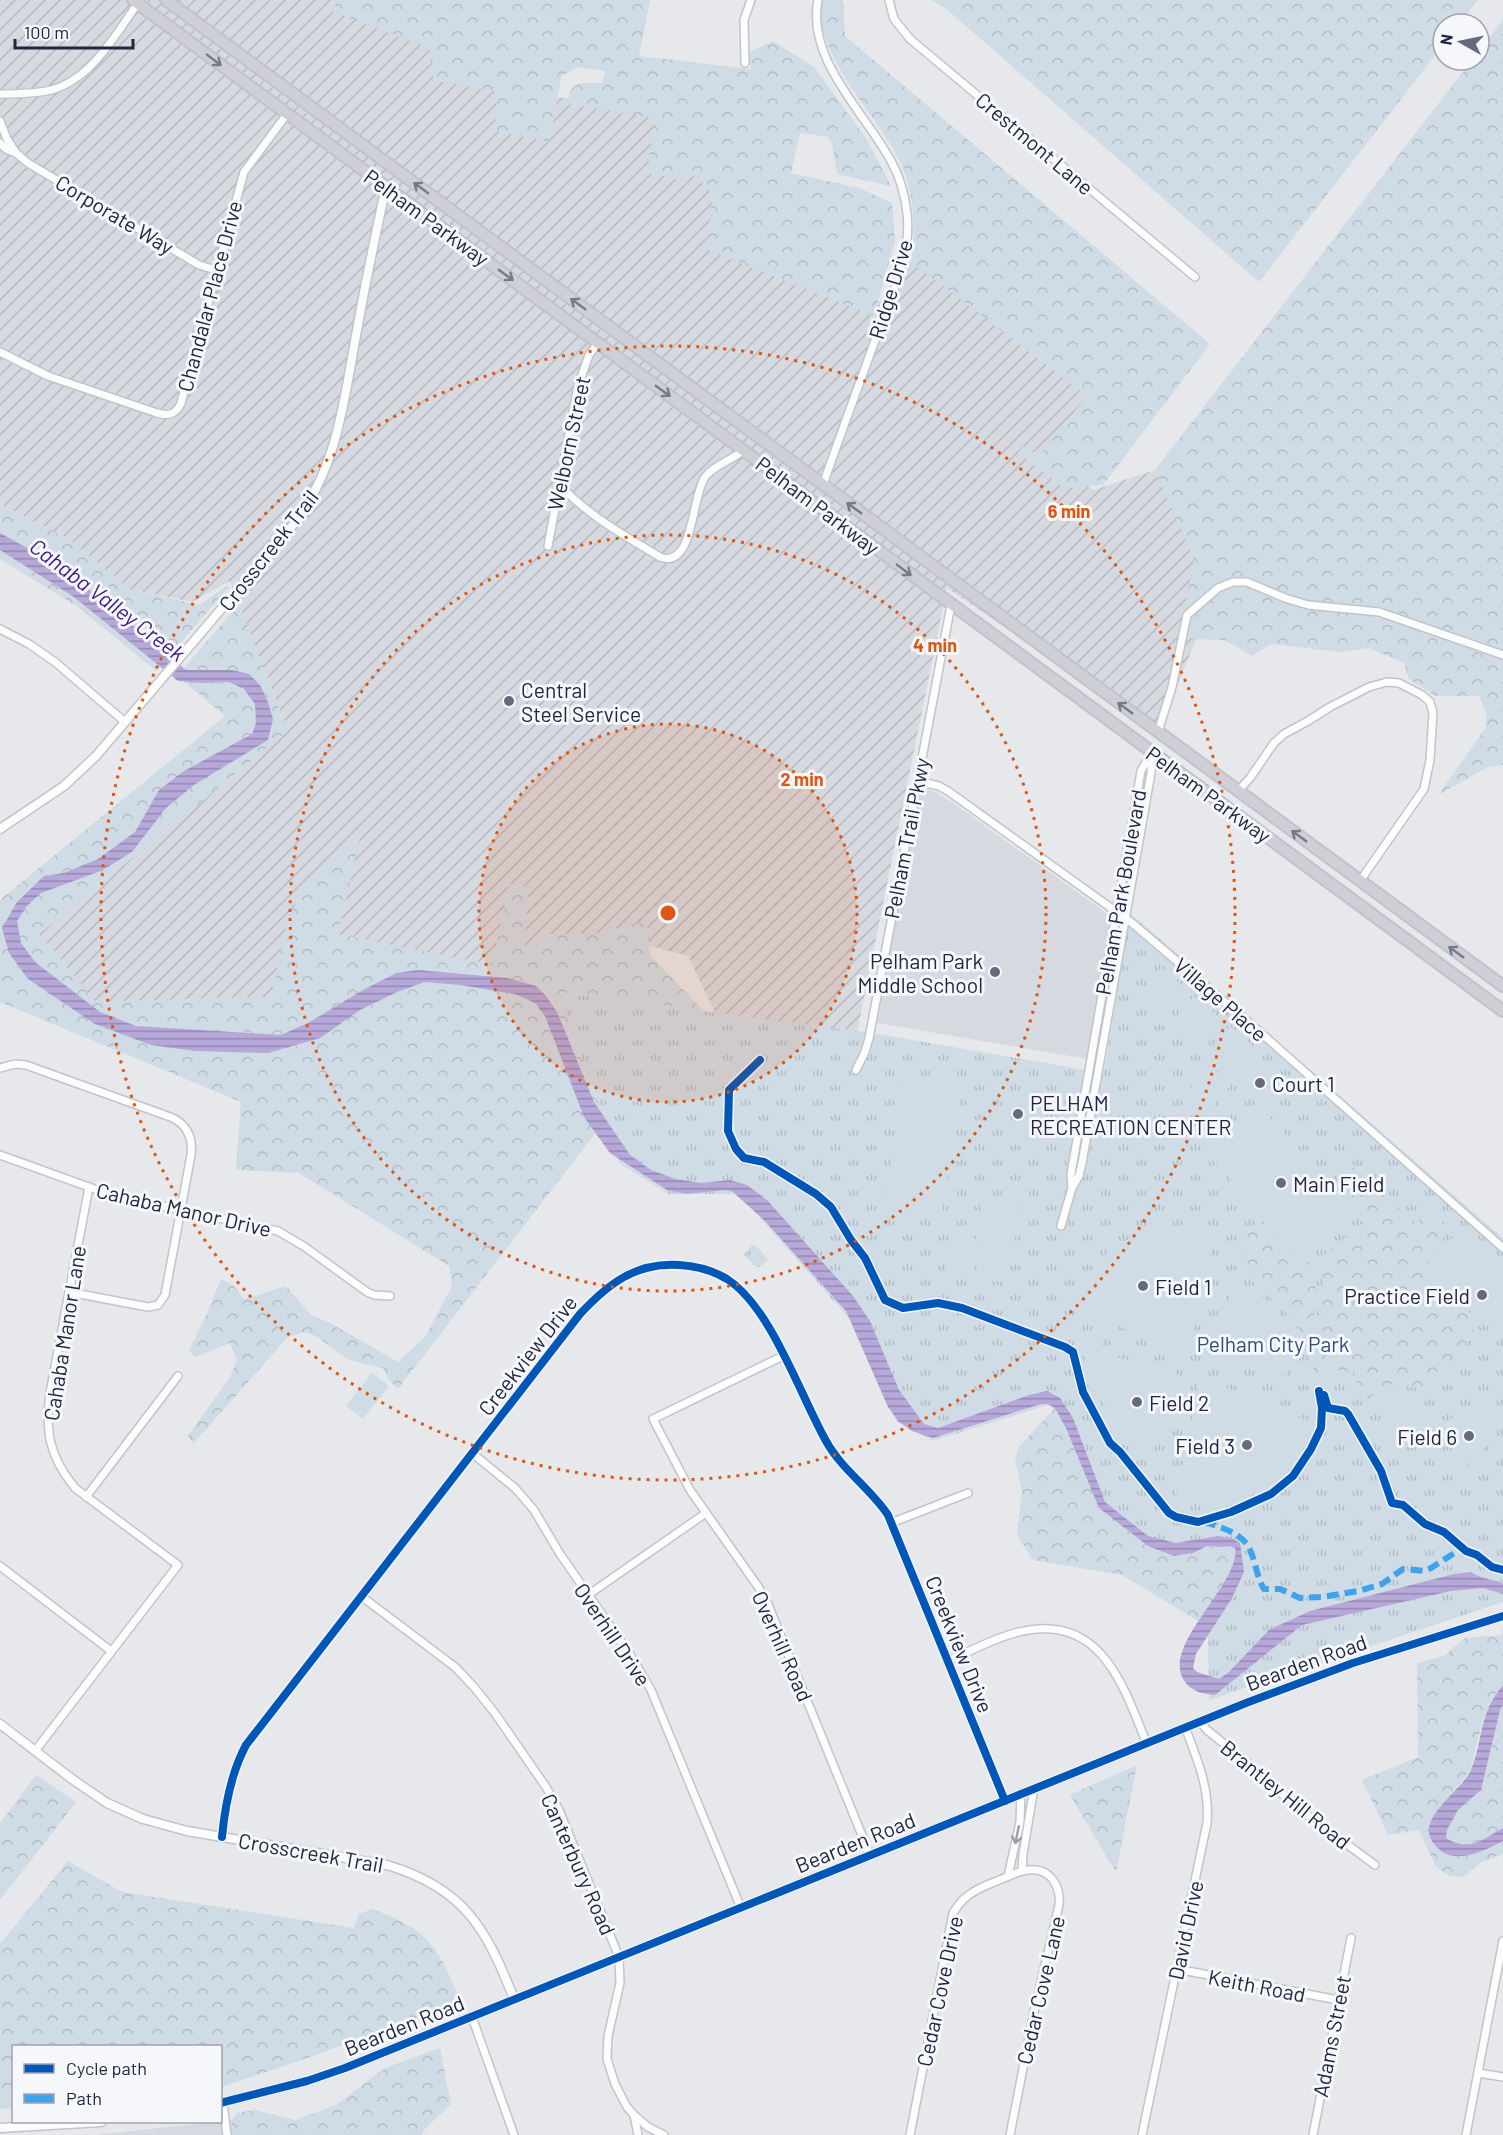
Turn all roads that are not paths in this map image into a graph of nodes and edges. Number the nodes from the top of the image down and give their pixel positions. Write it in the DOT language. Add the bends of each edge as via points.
graph roads {
  1 [pos="166,0"];
  2 [pos="751,0"];
  3 [pos="818,0"];
  4 [pos="888,0"];
  5 [pos="137,1"];
  6 [pos="745,63"];
  7 [pos="0,94"];
  8 [pos="312,108"];
  9 [pos="287,114"];
  10 [pos="0,121"];
  11 [pos="298,122"];
  12 [pos="0,143"];
  13 [pos="16,153"];
  14 [pos="393,168"];
  15 [pos="386,186"];
  16 [pos="216,270"];
  17 [pos="1195,277"];
  18 [pos="609,327"];
  19 [pos="597,343"];
  20 [pos="0,352"];
  21 [pos="692,389"];
  22 [pos="680,403"];
  23 [pos="773,448"];
  24 [pos="744,450"];
  25 [pos="762,464"];
  26 [pos="559,484"];
  27 [pos="823,485"];
  28 [pos="828,513"];
  29 [pos="548,546"];
  30 [pos="959,585"];
  31 [pos="951,604"];
  32 [pos="0,629"];
  33 [pos="1503,655"];
  34 [pos="125,722"];
  35 [pos="1158,732"];
  36 [pos="1152,752"];
  37 [pos="917,781"];
  38 [pos="1238,791"];
  39 [pos="1220,802"];
  40 [pos="0,829"];
  41 [pos="1360,881"];
  42 [pos="1348,896"];
  43 [pos="1117,913"];
  44 [pos="1125,918"];
  45 [pos="1500,984"];
  46 [pos="1485,998"];
  47 [pos="1503,1011"];
  48 [pos="0,1068"];
  49 [pos="856,1070"];
  50 [pos="0,1155"];
  51 [pos="89,1187"];
  52 [pos="1072,1188"];
  53 [pos="181,1211"];
  54 [pos="1061,1226"];
  55 [pos="1503,1248"];
  56 [pos="69,1292"];
  57 [pos="390,1296"];
  58 [pos="783,1356"];
  59 [pos="178,1376"];
  60 [pos="472,1453"];
  61 [pos="968,1493"];
  62 [pos="86,1497"];
  63 [pos="706,1513"];
  64 [pos="891,1523"];
  65 [pos="0,1566"];
  66 [pos="588,1595"];
  67 [pos="361,1596"];
  68 [pos="1501,1617"];
  69 [pos="111,1652"];
  70 [pos="947,1661"];
  71 [pos="1199,1721"];
  72 [pos="0,1724"];
  73 [pos="1185,1727"];
  74 [pos="1146,1742"];
  75 [pos="35,1751"];
  76 [pos="1034,1788"];
  77 [pos="1022,1793"];
  78 [pos="1005,1801"];
  79 [pos="222,1837"];
  80 [pos="870,1855"];
  81 [pos="1375,1865"];
  82 [pos="1022,1871"];
  83 [pos="1008,1876"];
  84 [pos="741,1908"];
  85 [pos="1351,1938"];
  86 [pos="1503,1941"];
  87 [pos="619,1957"];
  88 [pos="1177,1969"];
  89 [pos="514,1999"];
  90 [pos="1338,2000"];
  91 [pos="472,2017"];
  92 [pos="1478,2073"];
  93 [pos="1503,2078"];
  94 [pos="222,2103"];
  95 [pos="634,2115"];
  96 [pos="72,2123"];
  97 [pos="0,2128"];
  98 [pos="227,2135"];
  99 [pos="514,2135"];
  100 [pos="638,2135"];
  101 [pos="664,2135"];
  102 [pos="910,2135"];
  103 [pos="1010,2135"];
  104 [pos="1142,2135"];
  105 [pos="1313,2135"];
  106 [pos="1466,2135"];
  1 -- 8 [label="main road, Pelham Parkway"];
  2 -- 6 [label="street" via="744,20"];
  3 -- 27 [label="street, Ridge Drive" via="816,25 820,42 829,64 892,162 908,222 898,279"];
  4 -- 17 [label="street, Crestmont Lane" via="894,19 909,39"];
  5 -- 7 [label="street" via="80,76 50,90"];
  5 -- 9 [label="main road, Pelham Parkway, one-way"];
  8 -- 11 [label="main road"];
  8 -- 14 [label="main road, Pelham Parkway"];
  9 -- 11 [label="main road, Pelham Parkway"];
  9 -- 16 [label="street, Chandalar Place Drive" via="244,172"];
  10 -- 13 [label="street, Corporate Way"];
  11 -- 15 [label="main road, Pelham Parkway"];
  12 -- 13 [label="street, Corporate Way"];
  13 -- 16 [label="street, Corporate Way" via="199,265"];
  14 -- 15 [label="main road"];
  18 -- 14 [label="main road, Pelham Parkway, one-way"];
  15 -- 19 [label="main road, Pelham Parkway, one-way"];
  15 -- 34 [label="street, Crosscreek Trail" via="339,421 317,491 302,514"];
  16 -- 20 [label="street, Chandalar Place Drive" via="181,403 172,414 157,413 48,376"];
  18 -- 19 [label="main road"];
  18 -- 21 [label="main road, Pelham Parkway"];
  19 -- 22 [label="main road, Pelham Parkway, one-way"];
  19 -- 26 [label="street, Welborn Street" via="578,386"];
  21 -- 22 [label="main road"];
  21 -- 23 [label="main road, Pelham Parkway"];
  22 -- 24 [label="main road, Pelham Parkway"];
  23 -- 25 [label="main road"];
  23 -- 27 [label="main road, Pelham Parkway"];
  24 -- 25 [label="main road, Pelham Parkway"];
  24 -- 26 [label="street" via="704,479 685,548 668,559 588,512"];
  25 -- 28 [label="main road, Pelham Parkway"];
  26 -- 29 [label="street, Welborn Street"];
  27 -- 28 [label="main road"];
  30 -- 27 [label="main road, Pelham Parkway, one-way"];
  28 -- 31 [label="main road, Pelham Parkway, one-way"];
  30 -- 31 [label="main road"];
  35 -- 30 [label="main road, Pelham Parkway, one-way"];
  31 -- 36 [label="main road, Pelham Parkway"];
  31 -- 37 [label="street, Pelham Trail Pkwy"];
  32 -- 34 [label="street" via="56,662"];
  33 -- 35 [label="street" via="1379,612 1308,605 1247,582 1233,582 1218,588 1187,615"];
  34 -- 40 [label="street, Crosscreek Trail" via="73,778"];
  35 -- 36 [label="main road"];
  35 -- 38 [label="main road, Pelham Parkway"];
  36 -- 39 [label="main road, Pelham Parkway"];
  36 -- 43 [label="street, Pelham Park Boulevard" via="1141,771"];
  36 -- 44 [label="street, Pelham Park Boulevard"];
  37 -- 43 [label="street, Village Place" via="948,791"];
  37 -- 49 [label="street, Pelham Trail Pkwy" via="869,1038"];
  38 -- 39 [label="main road"];
  41 -- 38 [label="main road, Pelham Parkway, one-way"];
  38 -- 41 [label="street" via="1274,743 1330,707 1387,682 1400,683 1422,695 1430,702 1433,713 1424,789"];
  39 -- 42 [label="main road, Pelham Parkway"];
  41 -- 42 [label="main road"];
  45 -- 41 [label="main road, Pelham Parkway, one-way"];
  42 -- 46 [label="main road, Pelham Parkway"];
  43 -- 44 [label="street, Village Place"];
  43 -- 52 [label="street, Pelham Park Boulevard" via="1071,1174"];
  44 -- 52 [label="street, Pelham Park Boulevard" via="1082,1163"];
  44 -- 55 [label="street, Village Place"];
  45 -- 46 [label="main road"];
  46 -- 47 [label="main road, Pelham Parkway"];
  48 -- 53 [label="street" via="26,1065 180,1122 188,1132 192,1149"];
  50 -- 51 [label="street, Cahaba Manor Drive"];
  51 -- 53 [label="street, Cahaba Manor Drive"];
  51 -- 56 [label="street, Cahaba Manor Lane"];
  52 -- 54 [label="street, Pelham Park Boulevard"];
  53 -- 56 [label="street" via="163,1300 158,1305 148,1307"];
  53 -- 57 [label="street, Cahaba Manor Drive" via="278,1231 367,1292"];
  56 -- 62 [label="street, Cahaba Manor Lane" via="50,1393 48,1425 62,1472"];
  58 -- 60 [label="street, Creekview Drive" via="759,1312 727,1279 679,1265 635,1271 605,1289 580,1314"];
  58 -- 63 [label="street, Overhill Road" via="653,1419 683,1479"];
  58 -- 64 [label="street, Creekview Drive" via="833,1454 878,1502"];
  59 -- 62 [label="street"];
  60 -- 66 [label="street, Overhill Drive" via="524,1497"];
  60 -- 67 [label="street, Creekview Drive"];
  61 -- 64 [label="street"];
  62 -- 69 [label="street, Cahaba Manor Lane" via="178,1565"];
  63 -- 66 [label="street"];
  63 -- 80 [label="street, Overhill Road" via="767,1602"];
  64 -- 70 [label="street, Creekview Drive"];
  65 -- 69 [label="street"];
  66 -- 84 [label="street, Overhill Drive" via="651,1690"];
  67 -- 79 [label="street, Creekview Drive" via="246,1745 232,1778"];
  67 -- 87 [label="street, Canterbury Road" via="455,1667 494,1712 559,1810"];
  68 -- 71 [label="street, Bearden Road" via="1353,1663"];
  69 -- 75 [label="street"];
  70 -- 74 [label="street" via="1016,1632 1049,1629 1076,1635 1096,1647 1111,1664"];
  70 -- 78 [label="street, Creekview Drive"];
  71 -- 73 [label="street, Bearden Road"];
  71 -- 81 [label="street, Brantley Hill Road" via="1294,1805"];
  72 -- 75 [label="street, Crosscreek Trail"];
  73 -- 74 [label="street, Bearden Road"];
  73 -- 88 [label="street, David Drive" via="1205,1782 1208,1812"];
  74 -- 76 [label="street, Bearden Road"];
  75 -- 79 [label="street, Crosscreek Trail" via="120,1809 172,1828"];
  76 -- 77 [label="street, Bearden Road"];
  76 -- 82 [label="street"];
  77 -- 78 [label="street, Bearden Road"];
  77 -- 83 [label="street, one-way"];
  78 -- 80 [label="street, Bearden Road"];
  79 -- 89 [label="street, Crosscreek Trail" via="387,1865 432,1883 458,1901 478,1925"];
  80 -- 84 [label="street, Bearden Road"];
  82 -- 83 [label="street, Cedar Cove Drive"];
  82 -- 103 [label="street, Cedar Cove Lane" via="1036,1870 1049,1875 1060,1898"];
  83 -- 102 [label="street, Cedar Cove Drive" via="973,1892 953,1913"];
  84 -- 87 [label="street, Bearden Road"];
  85 -- 90 [label="street, Adams Street"];
  86 -- 92 [label="street"];
  87 -- 89 [label="street, Bearden Road"];
  87 -- 95 [label="street" via="620,1983 607,2059 615,2084"];
  88 -- 90 [label="street, Keith Road"];
  88 -- 104 [label="street, David Drive"];
  89 -- 91 [label="street, Bearden Road"];
  90 -- 105 [label="street, Adams Street"];
  91 -- 94 [label="street, Bearden Road" via="324,2075"];
  91 -- 99 [label="street"];
  92 -- 93 [label="street"];
  92 -- 106 [label="street"];
  94 -- 98 [label="street"];
  95 -- 100 [label="street"];
  95 -- 101 [label="street"];
  96 -- 97 [label="street"];
}
